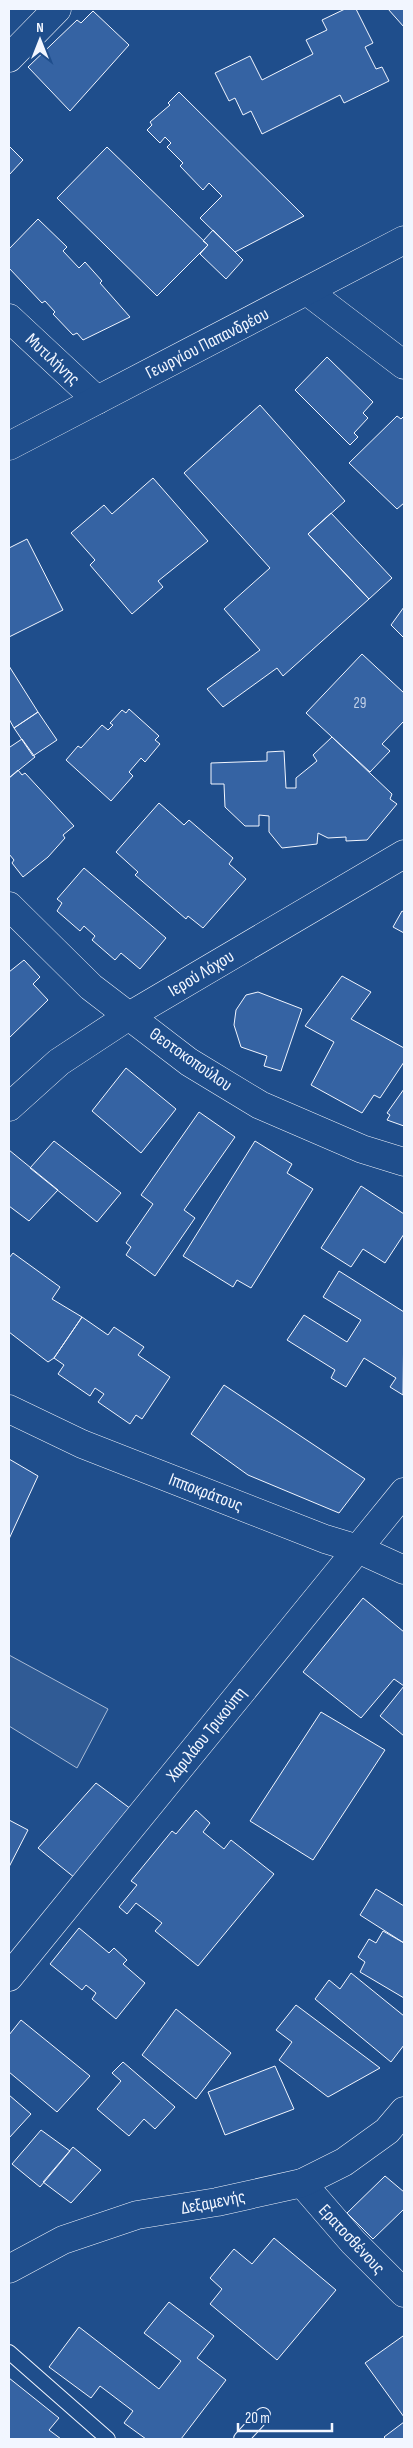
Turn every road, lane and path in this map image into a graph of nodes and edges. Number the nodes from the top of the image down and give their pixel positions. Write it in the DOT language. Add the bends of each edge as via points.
graph roads {
  1 [pos="57,9"];
  2 [pos="9,58"];
  3 [pos="404,240"];
  4 [pos="307,291"];
  5 [pos="9,318"];
  6 [pos="404,365"];
  7 [pos="98,400"];
  8 [pos="9,446"];
  9 [pos="404,854"];
  10 [pos="9,906"];
  11 [pos="129,1016"];
  12 [pos="9,1107"];
  13 [pos="404,1162"];
  14 [pos="9,1409"];
  15 [pos="404,1492"];
  16 [pos="358,1549"];
  17 [pos="404,1570"];
  18 [pos="9,1977"];
  19 [pos="404,2111"];
  20 [pos="302,2183"];
  21 [pos="9,2269"];
  22 [pos="404,2293"];
  23 [pos="9,2352"];
  24 [pos="262,2415"];
  25 [pos="108,2439"];
  26 [pos="241,2439"];
  1 -- 2 [label="street"];
  3 -- 4 [label="street, Γεωργίου Παπανδρέου"];
  4 -- 6 [label="street"];
  4 -- 7 [label="street, Γεωργίου Παπανδρέου"];
  5 -- 7 [label="street, Μυτιλήνης"];
  7 -- 8 [label="street, Γεωργίου Παπανδρέου"];
  9 -- 11 [label="street, Ιερού Λόχου"];
  10 -- 11 [label="street, Θεοτοκοπούλου" via="91,986"];
  11 -- 12 [label="street, Ιερού Λόχου" via="59,1062"];
  11 -- 13 [label="street, Θεοτοκοπούλου" via="189,1062 260,1105 362,1149"];
  14 -- 16 [label="street, Ιπποκράτους" via="82,1444"];
  15 -- 16 [label="street, Χαριλάου Τρικούπη"];
  16 -- 17 [label="street, Ιπποκράτους"];
  16 -- 18 [label="street, Χαριλάου Τρικούπη"];
  19 -- 20 [label="street, Δεξαμενής" via="387,2131 344,2162"];
  20 -- 21 [label="street, Δεξαμενής" via="137,2215 63,2240"];
  20 -- 22 [label="street, Ερατοσθένους" via="353,2242"];
  23 -- 25 [label="lane"];
  24 -- 26 [label="lane"];
}
